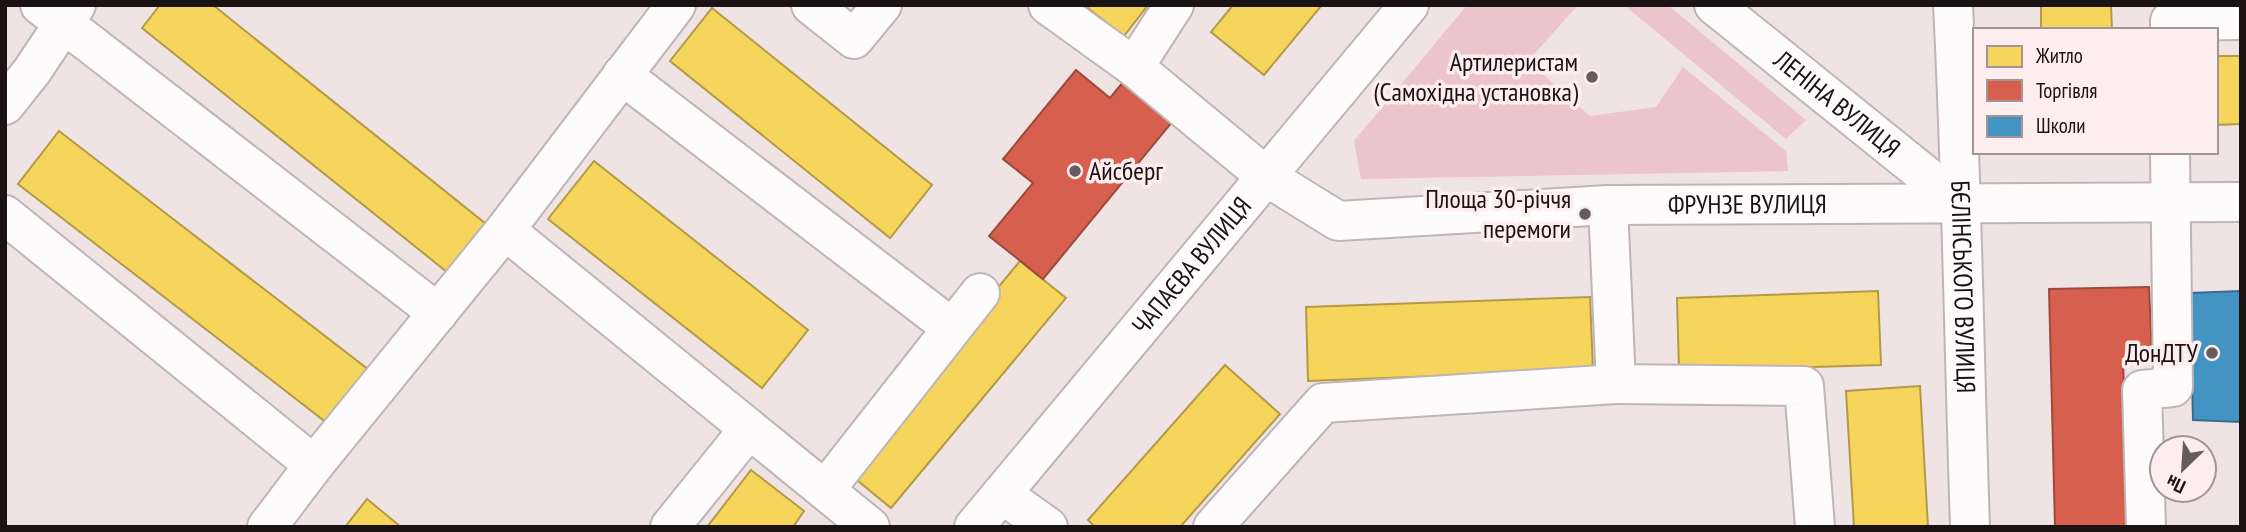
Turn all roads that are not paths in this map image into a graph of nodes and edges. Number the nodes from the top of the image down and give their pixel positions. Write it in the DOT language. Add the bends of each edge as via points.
graph roads {
  1 [pos="811,5"];
  2 [pos="882,5"];
  3 [pos="1048,5"];
  4 [pos="1174,5"];
  5 [pos="1409,5"];
  6 [pos="1714,5"];
  7 [pos="1953,5"];
  8 [pos="665,9"];
  9 [pos="60,12"];
  10 [pos="2162,19"];
  11 [pos="2241,20"];
  12 [pos="1134,67"];
  13 [pos="622,75"];
  14 [pos="5,105"];
  15 [pos="2170,154"];
  16 [pos="1266,177"];
  17 [pos="2241,202"];
  18 [pos="1959,203"];
  19 [pos="2170,203"];
  20 [pos="1608,205"];
  21 [pos="5,215"];
  22 [pos="505,230"];
  23 [pos="981,293"];
  24 [pos="438,313"];
  25 [pos="952,328"];
  26 [pos="1616,384"];
  27 [pos="749,429"];
  28 [pos="314,465"];
  29 [pos="825,490"];
  30 [pos="1002,494"];
  31 [pos="267,527"];
  32 [pos="670,527"];
  33 [pos="870,527"];
  34 [pos="974,527"];
  35 [pos="1048,527"];
  36 [pos="1213,527"];
  37 [pos="1815,527"];
  38 [pos="1970,527"];
  39 [pos="2146,527"];
  1 -- 2 [label="street" via="854,38"];
  3 -- 12 [label="street, ФРУНЗЕ ВУЛИЦЯ"];
  4 -- 12 [label="street"];
  5 -- 16 [label="street, ЧАПАЄВА ВУЛИЦЯ"];
  6 -- 18 [label="street, ЛЕНІНА ВУЛИЦЯ"];
  7 -- 18 [label="street, БЄЛІНСЬКОГО ВУЛИЦЯ"];
  8 -- 13 [label="street"];
  9 -- 14 [label="street" via="32,71"];
  9 -- 24 [label="street"];
  10 -- 11 [label="street"];
  12 -- 16 [label="street, ФРУНЗЕ ВУЛИЦЯ"];
  13 -- 22 [label="street"];
  13 -- 25 [label="street"];
  15 -- 19 [label="street"];
  16 -- 20 [label="street, ФРУНЗЕ ВУЛИЦЯ" via="1338,221"];
  16 -- 30 [label="street, ЧАПАЄВА ВУЛИЦЯ"];
  17 -- 19 [label="street, ФРУНЗЕ ВУЛИЦЯ"];
  18 -- 19 [label="street, ФРУНЗЕ ВУЛИЦЯ"];
  18 -- 20 [label="street, ФРУНЗЕ ВУЛИЦЯ"];
  18 -- 38 [label="street, БЄЛІНСЬКОГО ВУЛИЦЯ"];
  19 -- 39 [label="street" via="2173,387 2143,390"];
  20 -- 26 [label="street"];
  21 -- 28 [label="street"];
  22 -- 24 [label="street"];
  22 -- 27 [label="street"];
  23 -- 25 [label="street"];
  24 -- 28 [label="street"];
  25 -- 29 [label="street"];
  26 -- 36 [label="street" via="1323,403"];
  26 -- 37 [label="street" via="1804,386"];
  27 -- 29 [label="street"];
  27 -- 32 [label="street"];
  28 -- 31 [label="street"];
  29 -- 33 [label="street"];
  30 -- 34 [label="street, ЧАПАЄВА ВУЛИЦЯ"];
  30 -- 35 [label="street"];
}
